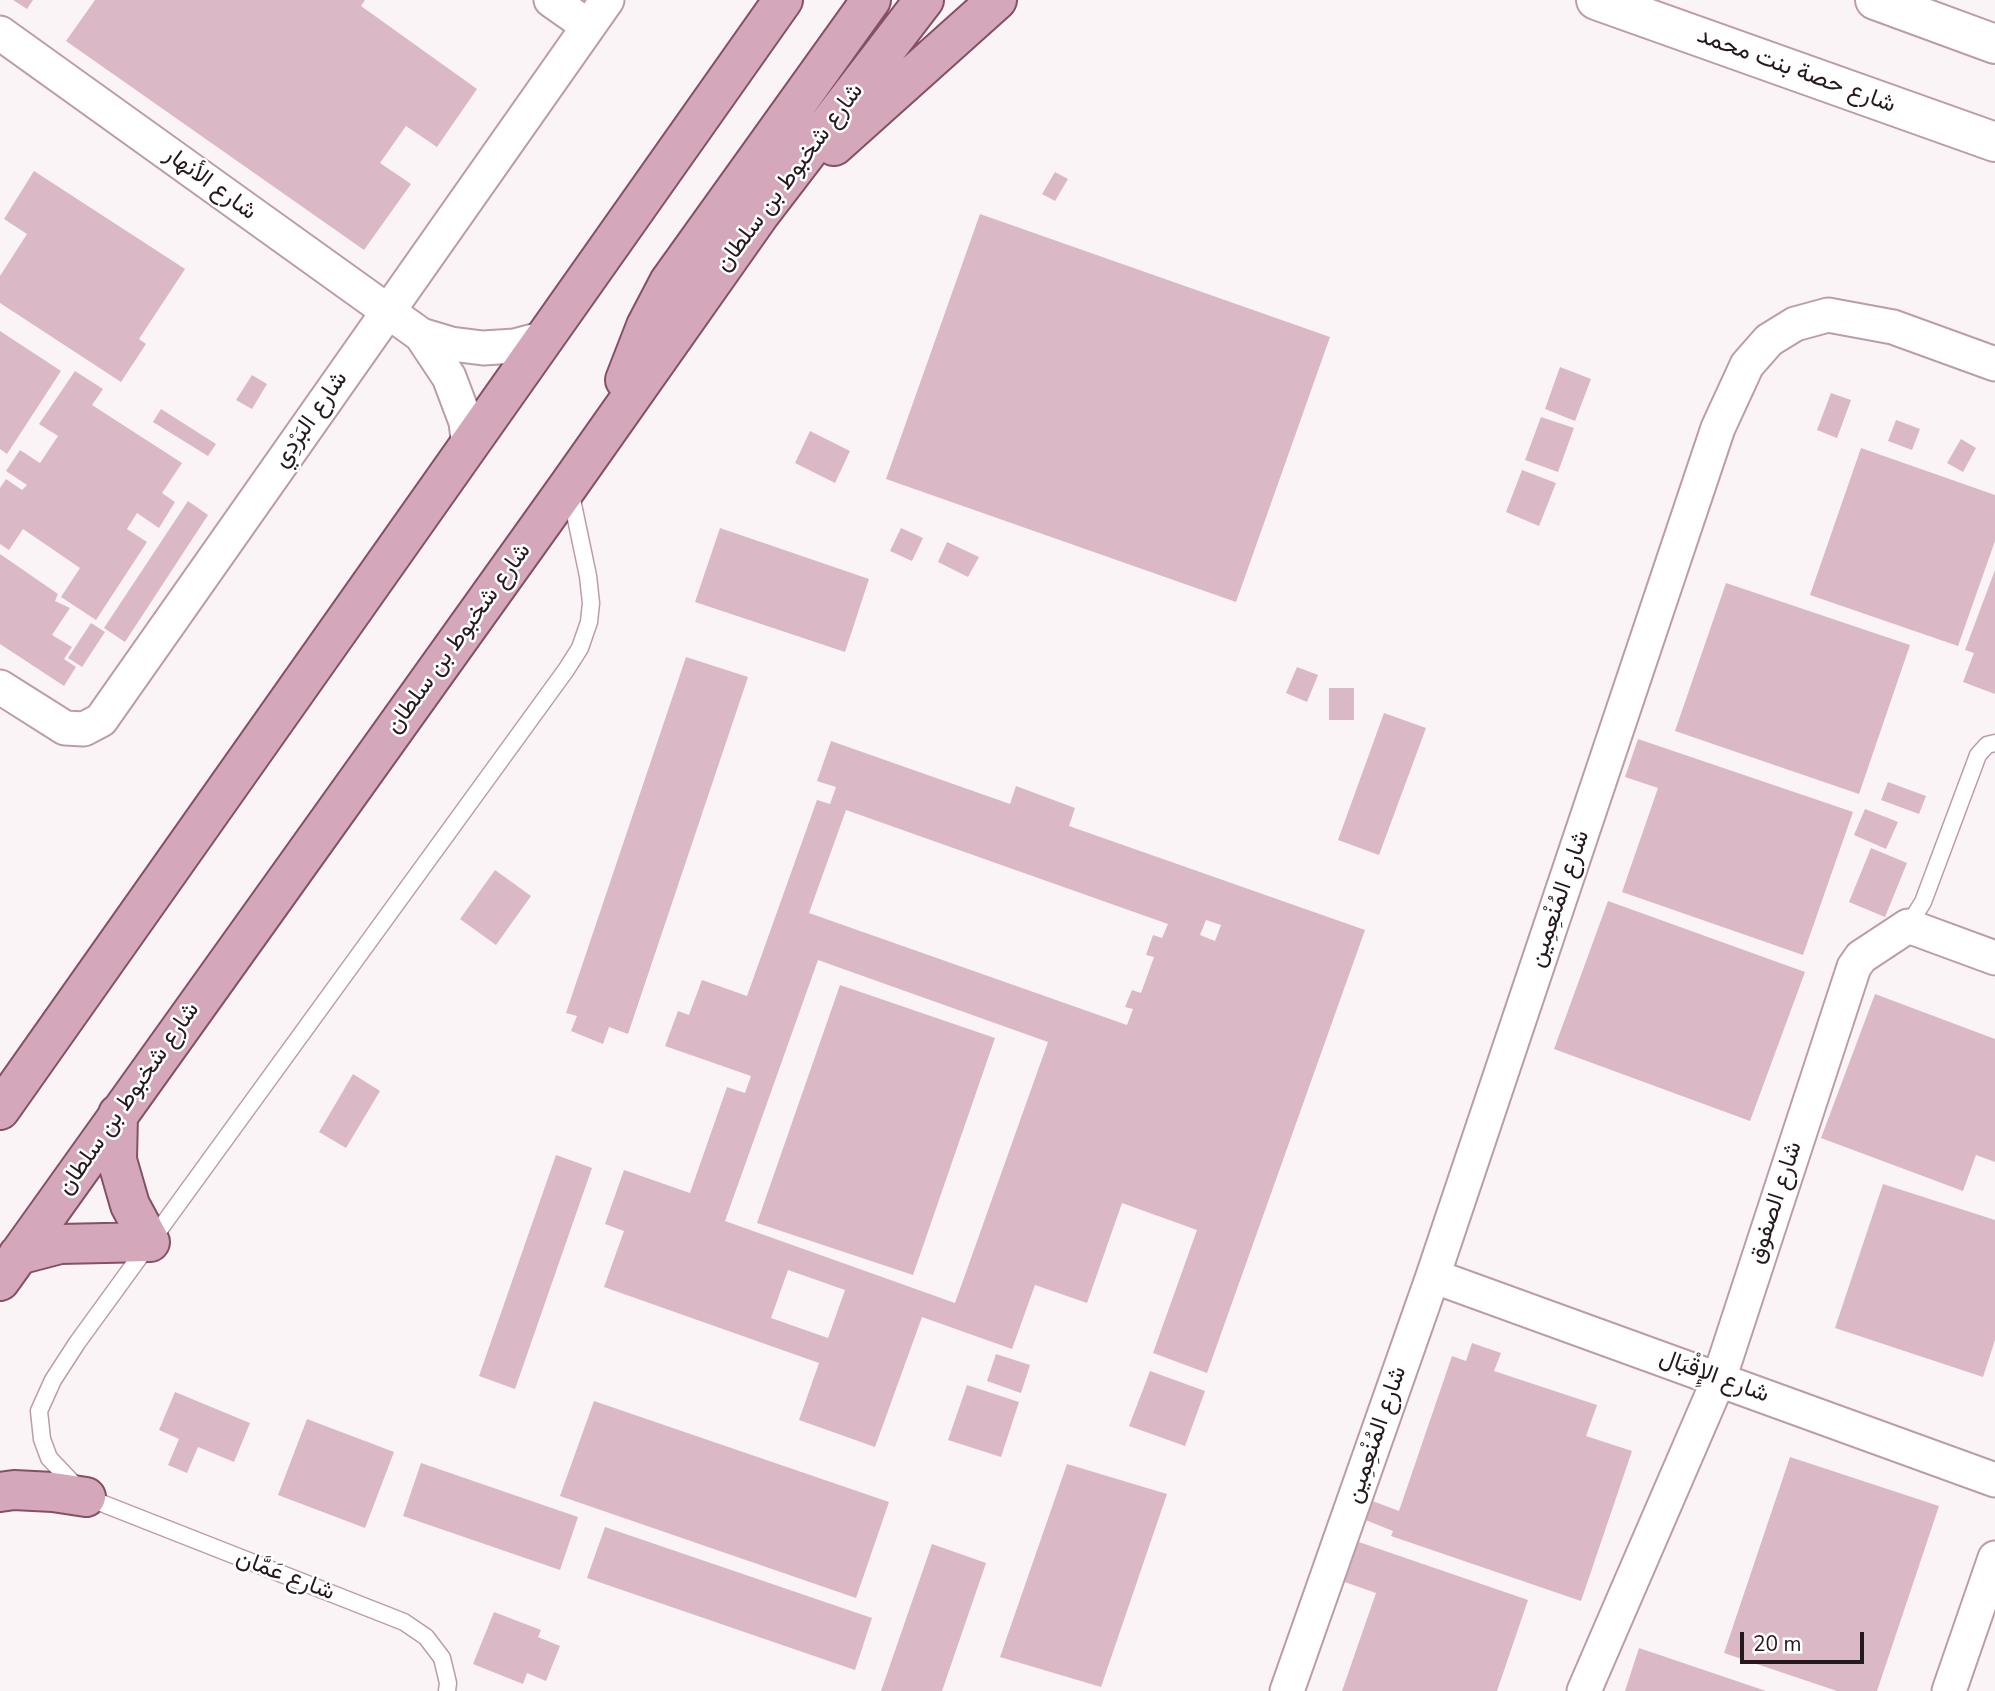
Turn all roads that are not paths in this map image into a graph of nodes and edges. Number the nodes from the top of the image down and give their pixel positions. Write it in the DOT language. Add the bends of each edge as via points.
graph roads {
  1 [pos="551,0"];
  2 [pos="783,0"];
  3 [pos="872,0"];
  4 [pos="924,0"];
  5 [pos="997,0"];
  6 [pos="1596,0"];
  7 [pos="1875,0"];
  8 [pos="598,13"];
  9 [pos="0,33"];
  10 [pos="1995,44"];
  11 [pos="1995,142"];
  12 [pos="760,214"];
  13 [pos="387,311"];
  14 [pos="421,335"];
  15 [pos="545,338"];
  16 [pos="1995,364"];
  17 [pos="614,419"];
  18 [pos="469,447"];
  19 [pos="569,485"];
  20 [pos="0,687"];
  21 [pos="1995,743"];
  22 [pos="1908,926"];
  23 [pos="1995,958"];
  24 [pos="0,1110"];
  25 [pos="118,1114"];
  26 [pos="149,1242"];
  27 [pos="9,1268"];
  28 [pos="1433,1276"];
  29 [pos="1719,1378"];
  30 [pos="1995,1480"];
  31 [pos="0,1492"];
  32 [pos="86,1497"];
  33 [pos="1995,1558"];
  34 [pos="447,1691"];
  35 [pos="1287,1691"];
  36 [pos="1584,1691"];
  37 [pos="1949,1691"];
  1 -- 8 [label="street, شارع البَرْدِي"];
  2 -- 15 [label="main road"];
  3 -- 17 [label="main road" via="669,282 627,372"];
  4 -- 12 [label="main road, شارع شخبوط بن سلطان"];
  5 -- 12 [label="main road"];
  6 -- 11 [label="main road, شارع حصة بنت محمد"];
  7 -- 10 [label="main road"];
  8 -- 13 [label="street, شارع البَرْدِي"];
  9 -- 13 [label="street, شارع الأنهار"];
  12 -- 17 [label="main road, شارع شخبوط بن سلطان"];
  13 -- 14 [label="street, شارع الأنهار"];
  13 -- 20 [label="street, شارع البَرْدِي" via="101,720 84,729 65,728"];
  14 -- 15 [label="street, شارع الأنهار" via="483,348"];
  14 -- 18 [label="street, شارع الأنهار" via="454,388"];
  15 -- 18 [label="main road"];
  16 -- 28 [label="street, شارع المُنْعِمِين" via="1893,327 1828,315 1795,324 1769,340 1747,365 1718,428"];
  17 -- 19 [label="main road, شارع شخبوط بن سلطان"];
  18 -- 24 [label="main road"];
  19 -- 25 [label="main road, شارع شخبوط بن سلطان"];
  19 -- 26 [label="lane" via="590,603 580,648"];
  21 -- 22 [label="lane, شارع الصفوق" via="1978,755 1923,902"];
  22 -- 23 [label="street"];
  22 -- 29 [label="street, شارع الصفوق" via="1861,957 1854,967"];
  25 -- 26 [label="main road" via="117,1160 130,1205"];
  25 -- 27 [label="main road, شارع شخبوط بن سلطان"];
  26 -- 27 [label="main road" via="60,1244"];
  26 -- 32 [label="lane" via="52,1380 39,1412 49,1458"];
  28 -- 29 [label="street, شارع الإِقْبَال"];
  28 -- 35 [label="street, شارع المُنْعِمِين"];
  29 -- 30 [label="street, شارع الإِقْبَال"];
  29 -- 36 [label="street, شارع الصفوق"];
  31 -- 32 [label="main road"];
  32 -- 34 [label="lane, شارع عَمَّان" via="404,1622 426,1637 442,1657"];
  33 -- 37 [label="street"];
}
